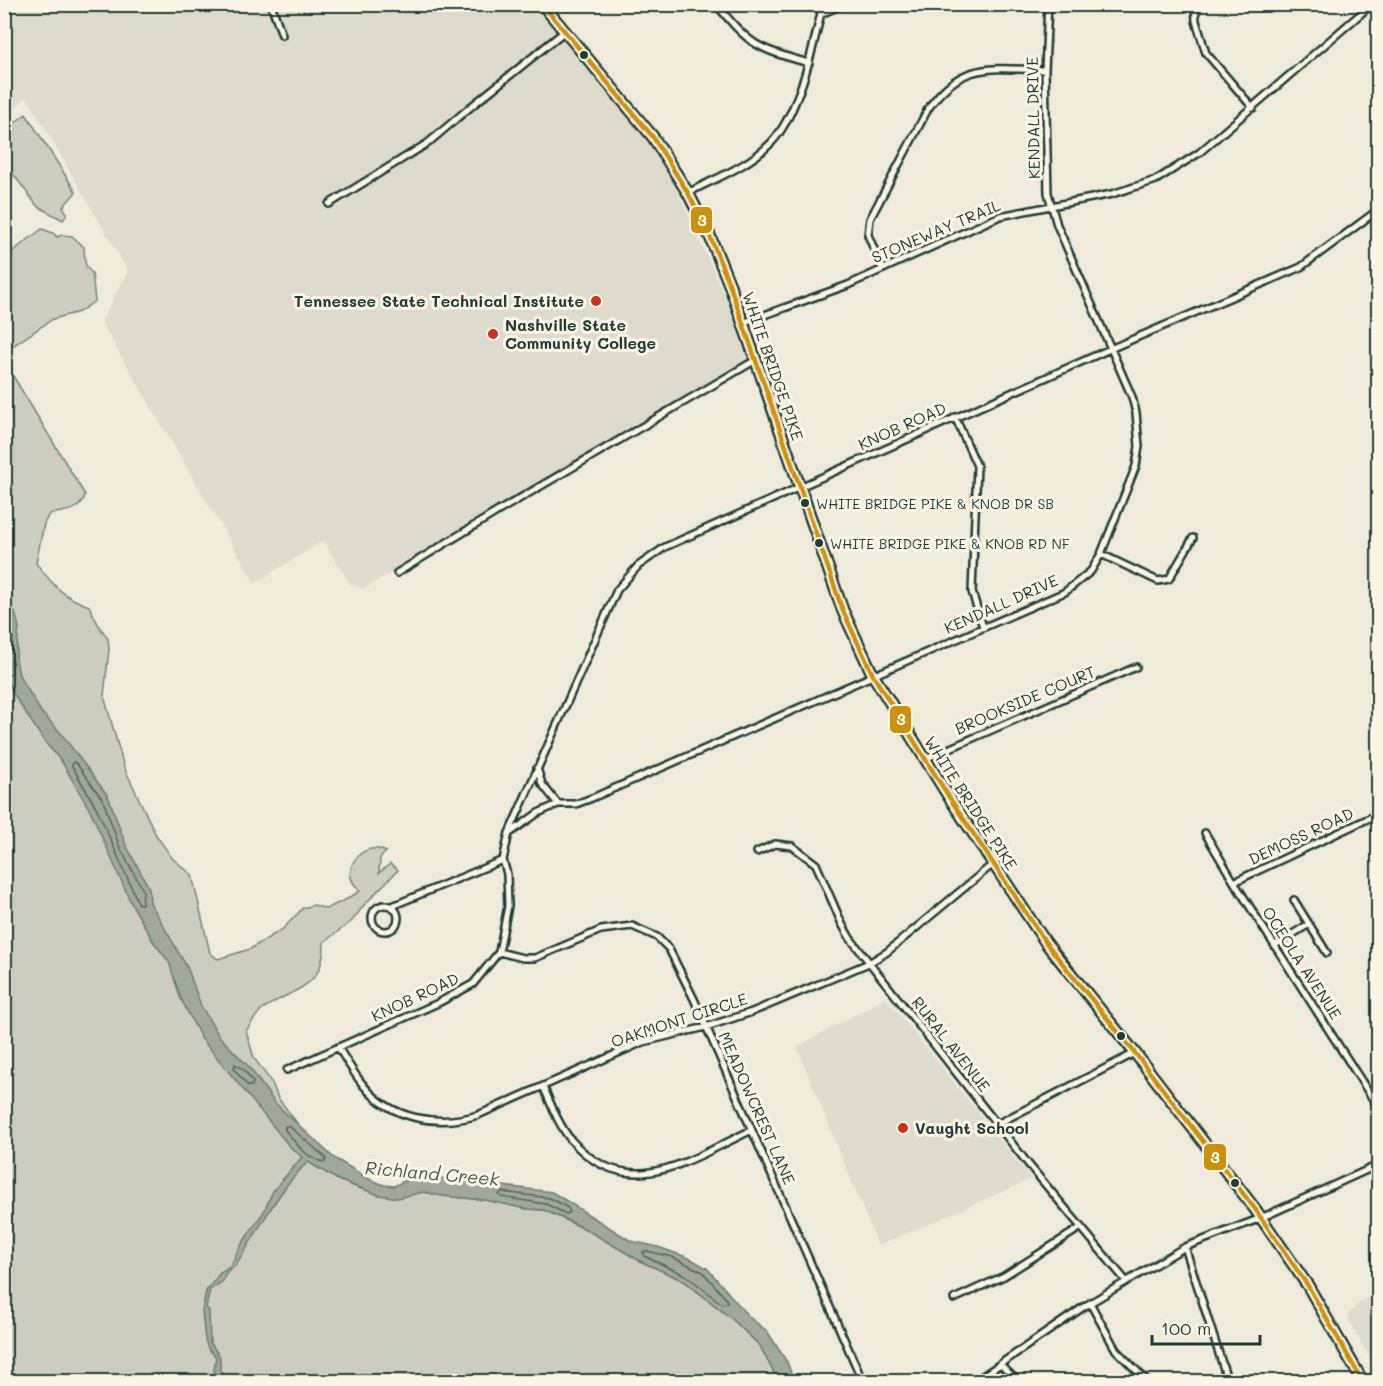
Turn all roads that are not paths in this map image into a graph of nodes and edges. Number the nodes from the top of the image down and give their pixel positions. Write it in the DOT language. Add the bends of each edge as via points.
graph roads {
  1 [pos="271,4"];
  2 [pos="542,4"];
  3 [pos="716,4"];
  4 [pos="823,4"];
  5 [pos="844,4"];
  6 [pos="1048,4"];
  7 [pos="1195,4"];
  8 [pos="1372,4"];
  9 [pos="820,14"];
  10 [pos="565,31"];
  11 [pos="282,35"];
  12 [pos="809,63"];
  13 [pos="1045,70"];
  14 [pos="1253,108"];
  15 [pos="688,193"];
  16 [pos="329,204"];
  17 [pos="1052,205"];
  18 [pos="1378,210"];
  19 [pos="882,268"];
  20 [pos="742,323"];
  21 [pos="1110,349"];
  22 [pos="754,361"];
  23 [pos="955,417"];
  24 [pos="798,487"];
  25 [pos="1193,538"];
  26 [pos="1101,554"];
  27 [pos="397,573"];
  28 [pos="983,627"];
  29 [pos="1136,667"];
  30 [pos="873,675"];
  31 [pos="925,759"];
  32 [pos="537,768"];
  33 [pos="558,804"];
  34 [pos="1378,814"];
  35 [pos="509,833"];
  36 [pos="1206,833"];
  37 [pos="757,852"];
  38 [pos="503,860"];
  39 [pos="993,864"];
  40 [pos="1234,882"];
  41 [pos="1294,900"];
  42 [pos="392,906"];
  43 [pos="1309,924"];
  44 [pos="1275,945"];
  45 [pos="499,952"];
  46 [pos="1327,953"];
  47 [pos="869,963"];
  48 [pos="706,1026"];
  49 [pos="338,1047"];
  50 [pos="1135,1053"];
  51 [pos="287,1070"];
  52 [pos="543,1086"];
  53 [pos="1378,1095"];
  54 [pos="1374,1100"];
  55 [pos="1378,1107"];
  56 [pos="997,1124"];
  57 [pos="752,1130"];
  58 [pos="1378,1165"];
  59 [pos="1262,1218"];
  60 [pos="1080,1228"];
  61 [pos="1185,1247"];
  62 [pos="1126,1281"];
  63 [pos="954,1299"];
  64 [pos="1088,1304"];
  65 [pos="1000,1364"];
  66 [pos="863,1382"];
  67 [pos="974,1382"];
  68 [pos="1018,1382"];
  69 [pos="1148,1382"];
  70 [pos="1228,1382"];
  71 [pos="1364,1382"];
  1 -- 11 [label="street"];
  2 -- 10 [label="main road, WHITE BRIDGE PIKE"];
  3 -- 12 [label="street" via="756,44"];
  4 -- 9 [label="street"];
  5 -- 9 [label="street"];
  6 -- 13 [label="street, KENDALL DRIVE"];
  7 -- 14 [label="street" via="1206,52"];
  8 -- 14 [label="street, STONEWAY TRAIL"];
  9 -- 12 [label="street"];
  10 -- 15 [label="main road, WHITE BRIDGE PIKE" via="653,137"];
  10 -- 16 [label="street" via="428,143"];
  12 -- 15 [label="street" via="786,123 771,143 741,165"];
  13 -- 17 [label="street, KENDALL DRIVE" via="1047,177"];
  13 -- 19 [label="street" via="974,71 947,84 938,94 870,219 868,235"];
  14 -- 17 [label="street, STONEWAY TRAIL" via="1199,153 1156,180 1112,194"];
  15 -- 20 [label="main road, WHITE BRIDGE PIKE" via="709,234"];
  17 -- 19 [label="street, STONEWAY TRAIL" via="1000,216"];
  17 -- 21 [label="street, KENDALL DRIVE"];
  18 -- 21 [label="street, KNOB ROAD" via="1301,267"];
  19 -- 20 [label="street, STONEWAY TRAIL" via="848,285"];
  20 -- 22 [label="main road, WHITE BRIDGE PIKE"];
  21 -- 23 [label="street, KNOB ROAD"];
  21 -- 26 [label="street, KENDALL DRIVE" via="1132,397 1139,446 1136,466"];
  22 -- 24 [label="main road, WHITE BRIDGE PIKE"];
  22 -- 27 [label="street"];
  23 -- 24 [label="street, KNOB ROAD"];
  23 -- 28 [label="street" via="977,466 971,569 972,592"];
  24 -- 30 [label="main road, WHITE BRIDGE PIKE" via="843,611"];
  24 -- 32 [label="street, KNOB ROAD" via="664,547 638,566 617,590"];
  25 -- 26 [label="street" via="1169,579 1158,581"];
  26 -- 28 [label="street, KENDALL DRIVE" via="1091,571 1065,592"];
  28 -- 30 [label="street, KENDALL DRIVE"];
  29 -- 31 [label="street, BROOKSIDE COURT"];
  30 -- 31 [label="main road, WHITE BRIDGE PIKE"];
  30 -- 33 [label="street, KENDALL DRIVE" via="592,798 576,804"];
  31 -- 39 [label="main road, WHITE BRIDGE PIKE"];
  32 -- 33 [label="street" via="542,784"];
  32 -- 35 [label="street, KNOB ROAD"];
  33 -- 35 [label="street, KENDALL DRIVE"];
  34 -- 40 [label="street, DEMOSS ROAD"];
  35 -- 38 [label="street, KNOB ROAD"];
  36 -- 40 [label="street, OCEOLA AVENUE"];
  37 -- 47 [label="street, RURAL AVENUE" via="775,844 792,846 816,864 842,924"];
  38 -- 42 [label="street"];
  38 -- 45 [label="street, KNOB ROAD" via="508,906"];
  39 -- 47 [label="street, OAKMONT CIRCLE"];
  39 -- 50 [label="main road, WHITE BRIDGE PIKE" via="1046,943"];
  40 -- 44 [label="street, OCEOLA AVENUE"];
  41 -- 43 [label="street"];
  42 -- 42 [label="street" via="397,914 395,924 387,930 378,928 372,920 374,911 383,905"];
  43 -- 44 [label="street"];
  43 -- 46 [label="street"];
  44 -- 54 [label="street, OCEOLA AVENUE"];
  45 -- 48 [label="street, MEADOWCREST LANE" via="535,958 601,930 632,926 657,937 669,949"];
  45 -- 49 [label="street, KNOB ROAD" via="473,984"];
  47 -- 48 [label="street, OAKMONT CIRCLE" via="752,1012"];
  47 -- 56 [label="street, RURAL AVENUE"];
  48 -- 52 [label="street, OAKMONT CIRCLE" via="643,1042"];
  48 -- 57 [label="street, MEADOWCREST LANE"];
  49 -- 51 [label="street, KNOB ROAD"];
  49 -- 52 [label="street, OAKMONT CIRCLE" via="376,1097 388,1106 430,1121 459,1121"];
  50 -- 56 [label="street"];
  50 -- 59 [label="main road, WHITE BRIDGE PIKE"];
  52 -- 57 [label="street" via="571,1140 591,1158 630,1174 648,1174 676,1166"];
  53 -- 54 [label="street"];
  54 -- 55 [label="street, OCEOLA AVENUE"];
  56 -- 60 [label="street, RURAL AVENUE"];
  57 -- 66 [label="street, MEADOWCREST LANE"];
  58 -- 59 [label="street"];
  59 -- 61 [label="street"];
  59 -- 71 [label="main road, WHITE BRIDGE PIKE" via="1314,1294"];
  60 -- 62 [label="street, RURAL AVENUE"];
  60 -- 63 [label="street" via="1004,1276"];
  61 -- 62 [label="street"];
  61 -- 70 [label="street"];
  62 -- 64 [label="street"];
  64 -- 65 [label="street"];
  64 -- 69 [label="street" via="1116,1350"];
  65 -- 67 [label="street"];
  65 -- 68 [label="street"];
}
